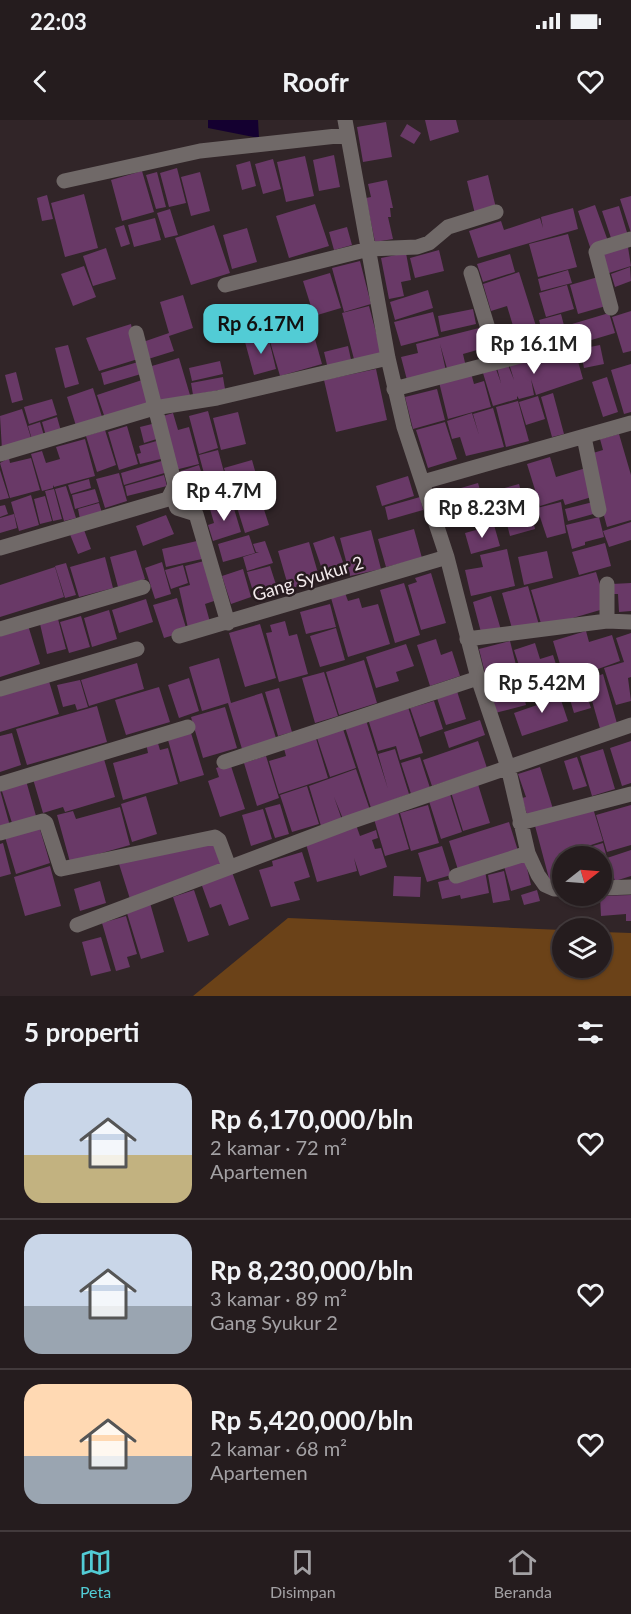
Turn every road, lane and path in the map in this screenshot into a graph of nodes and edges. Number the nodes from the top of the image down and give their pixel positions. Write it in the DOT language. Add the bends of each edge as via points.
graph roads {
  1 [pos="346,128"];
  2 [pos="64,181"];
  3 [pos="496,212"];
  4 [pos="631,239"];
  5 [pos="369,249"];
  6 [pos="471,273"];
  7 [pos="225,285"];
  8 [pos="611,308"];
  9 [pos="136,333"];
  10 [pos="574,342"];
  11 [pos="388,358"];
  12 [pos="498,361"];
  13 [pos="394,389"];
  14 [pos="154,408"];
  15 [pos="631,423"];
  16 [pos="584,437"];
  17 [pos="0,454"];
  18 [pos="423,482"];
  19 [pos="172,494"];
  20 [pos="599,510"];
  21 [pos="0,548"];
  22 [pos="447,557"];
  23 [pos="607,584"];
  24 [pos="143,588"];
  25 [pos="607,621"];
  26 [pos="631,622"];
  27 [pos="228,623"];
  28 [pos="0,629"];
  29 [pos="179,636"];
  30 [pos="467,639"];
  31 [pos="137,649"];
  32 [pos="478,678"];
  33 [pos="0,689"];
  34 [pos="631,725"];
  35 [pos="188,727"];
  36 [pos="224,762"];
  37 [pos="508,767"];
  38 [pos="0,784"];
  39 [pos="631,794"];
  40 [pos="520,823"];
  41 [pos="0,833"];
  42 [pos="528,853"];
  43 [pos="229,867"];
  44 [pos="456,876"];
  45 [pos="631,887"];
  46 [pos="552,888"];
  47 [pos="612,888"];
  48 [pos="77,925"];
  1 -- 2 [label="street" via="200,151"];
  1 -- 5 [label="street"];
  3 -- 5 [label="street" via="448,227 417,248"];
  4 -- 8 [label="street" via="596,252"];
  5 -- 7 [label="street"];
  5 -- 11 [label="street"];
  6 -- 12 [label="street"];
  9 -- 14 [label="street"];
  10 -- 12 [label="street"];
  11 -- 13 [label="street"];
  11 -- 14 [label="street" via="217,398"];
  12 -- 13 [label="street"];
  13 -- 18 [label="street"];
  14 -- 17 [label="street"];
  14 -- 19 [label="street" via="175,485"];
  15 -- 16 [label="street"];
  16 -- 18 [label="street"];
  16 -- 20 [label="street"];
  18 -- 22 [label="street"];
  19 -- 21 [label="street" via="168,499"];
  19 -- 27 [label="street" via="177,508 196,514"];
  22 -- 27 [label="street, Gang Syukur 2"];
  22 -- 30 [label="street"];
  23 -- 25 [label="street"];
  24 -- 28 [label="street"];
  25 -- 26 [label="street"];
  25 -- 30 [label="street"];
  27 -- 29 [label="street, Gang Syukur 2"];
  30 -- 32 [label="street"];
  31 -- 33 [label="street"];
  32 -- 36 [label="street"];
  32 -- 37 [label="street"];
  34 -- 37 [label="street"];
  35 -- 38 [label="street"];
  37 -- 40 [label="street"];
  37 -- 43 [label="street"];
  39 -- 40 [label="street"];
  40 -- 42 [label="street"];
  41 -- 43 [label="street" via="40,820 46,823 61,869 211,836 219,840"];
  42 -- 44 [label="street"];
  42 -- 46 [label="street" via="538,875"];
  43 -- 48 [label="street"];
  45 -- 47 [label="street"];
}
